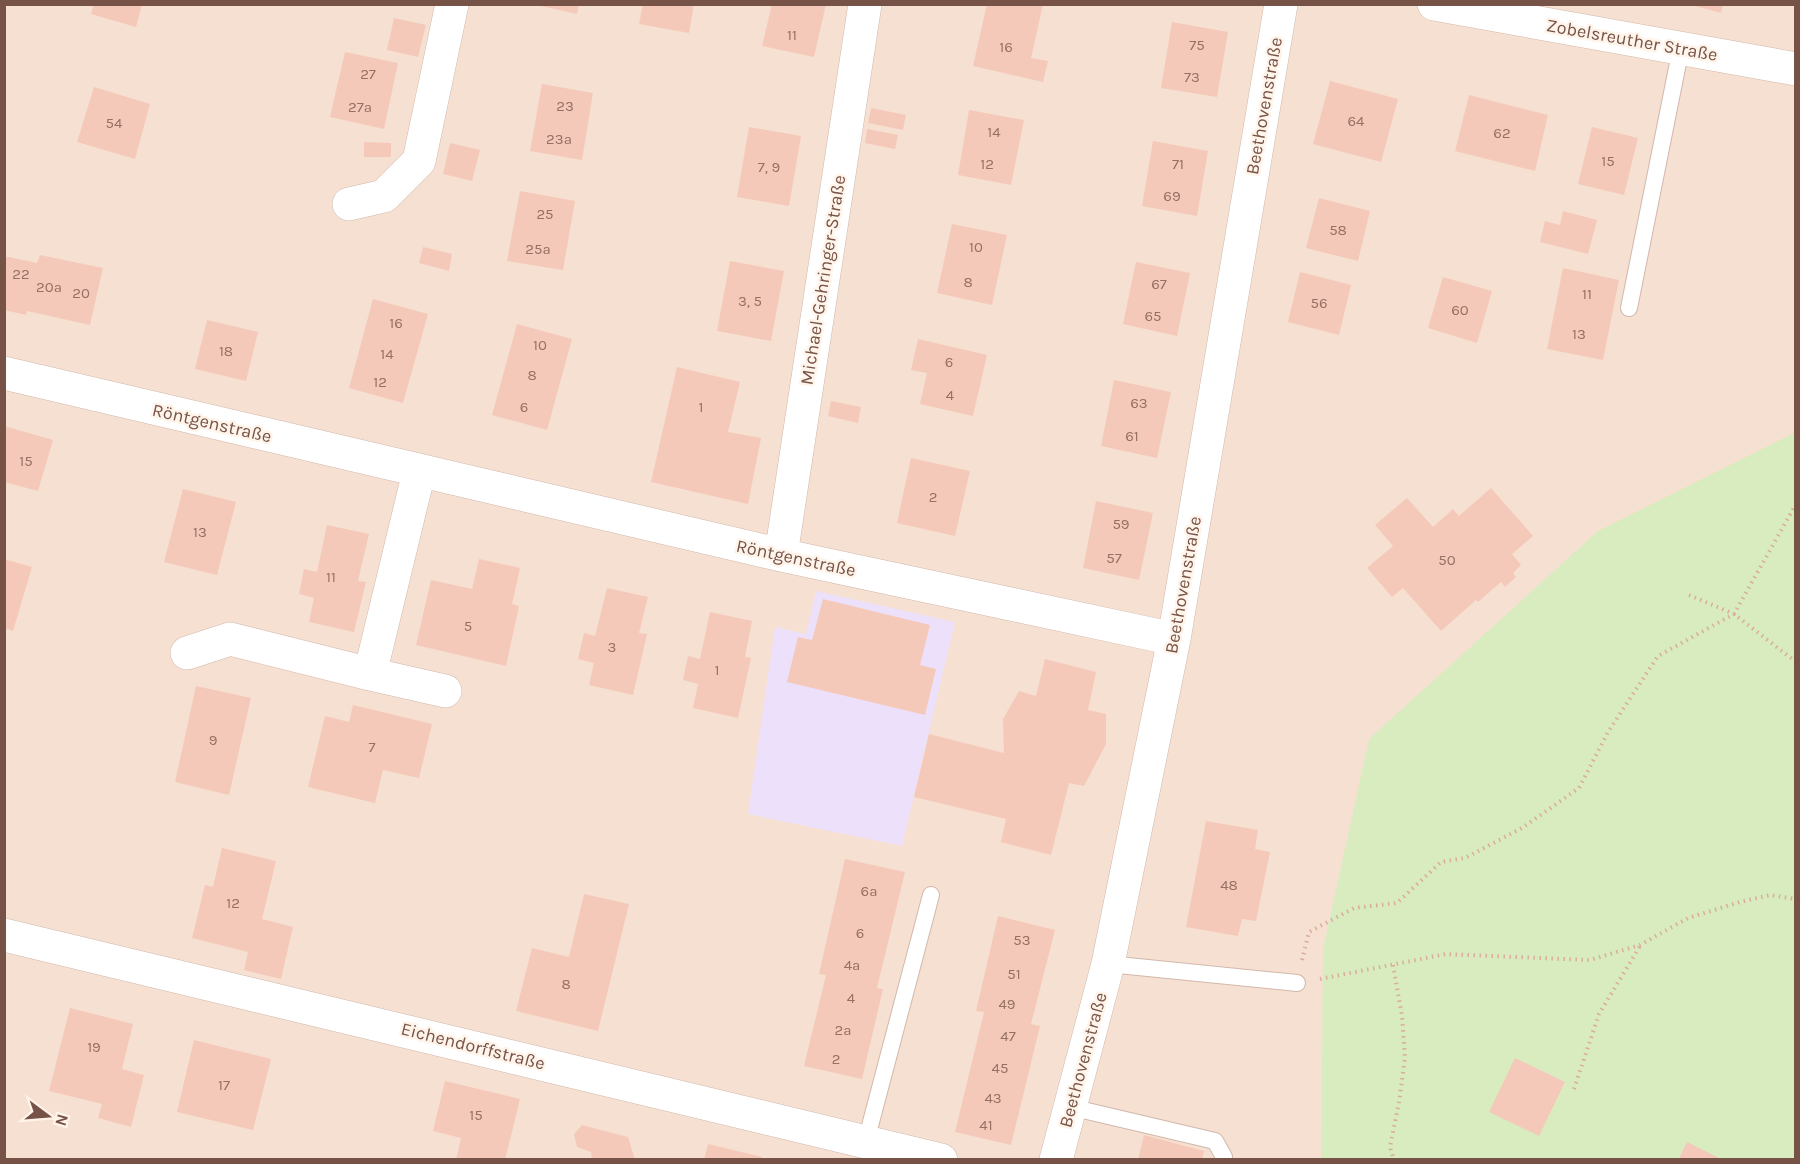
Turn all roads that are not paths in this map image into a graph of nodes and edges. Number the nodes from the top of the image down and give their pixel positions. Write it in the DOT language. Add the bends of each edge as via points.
graph roads {
  1 [pos="452,4"];
  2 [pos="864,4"];
  3 [pos="1281,4"];
  4 [pos="1434,4"];
  5 [pos="1681,48"];
  6 [pos="1796,69"];
  7 [pos="349,204"];
  8 [pos="1629,308"];
  9 [pos="4,373"];
  10 [pos="419,472"];
  11 [pos="781,555"];
  12 [pos="1174,639"];
  13 [pos="187,653"];
  14 [pos="370,674"];
  15 [pos="445,691"];
  16 [pos="931,895"];
  17 [pos="4,935"];
  18 [pos="1108,964"];
  19 [pos="1297,983"];
  20 [pos="1070,1107"];
  21 [pos="866,1142"];
  22 [pos="941,1160"];
  23 [pos="1056,1160"];
  24 [pos="1224,1160"];
  1 -- 7 [label="street" via="418,161 384,196"];
  2 -- 11 [label="street, Michael-Gehringer-Straße"];
  3 -- 12 [label="street, Beethovenstraße"];
  4 -- 5 [label="street, Zobelsreuther Straße"];
  5 -- 6 [label="street, Zobelsreuther Straße"];
  5 -- 8 [label="lane"];
  9 -- 10 [label="street, Röntgenstraße"];
  10 -- 11 [label="street, Röntgenstraße"];
  10 -- 14 [label="street"];
  11 -- 12 [label="street, Röntgenstraße"];
  12 -- 18 [label="street, Beethovenstraße"];
  13 -- 14 [label="street" via="230,639"];
  14 -- 15 [label="street"];
  16 -- 21 [label="lane"];
  17 -- 21 [label="street, Eichendorffstraße"];
  18 -- 19 [label="lane"];
  18 -- 20 [label="street, Beethovenstraße"];
  20 -- 23 [label="street, Beethovenstraße"];
  20 -- 24 [label="lane" via="1215,1141"];
  21 -- 22 [label="street, Eichendorffstraße"];
}
